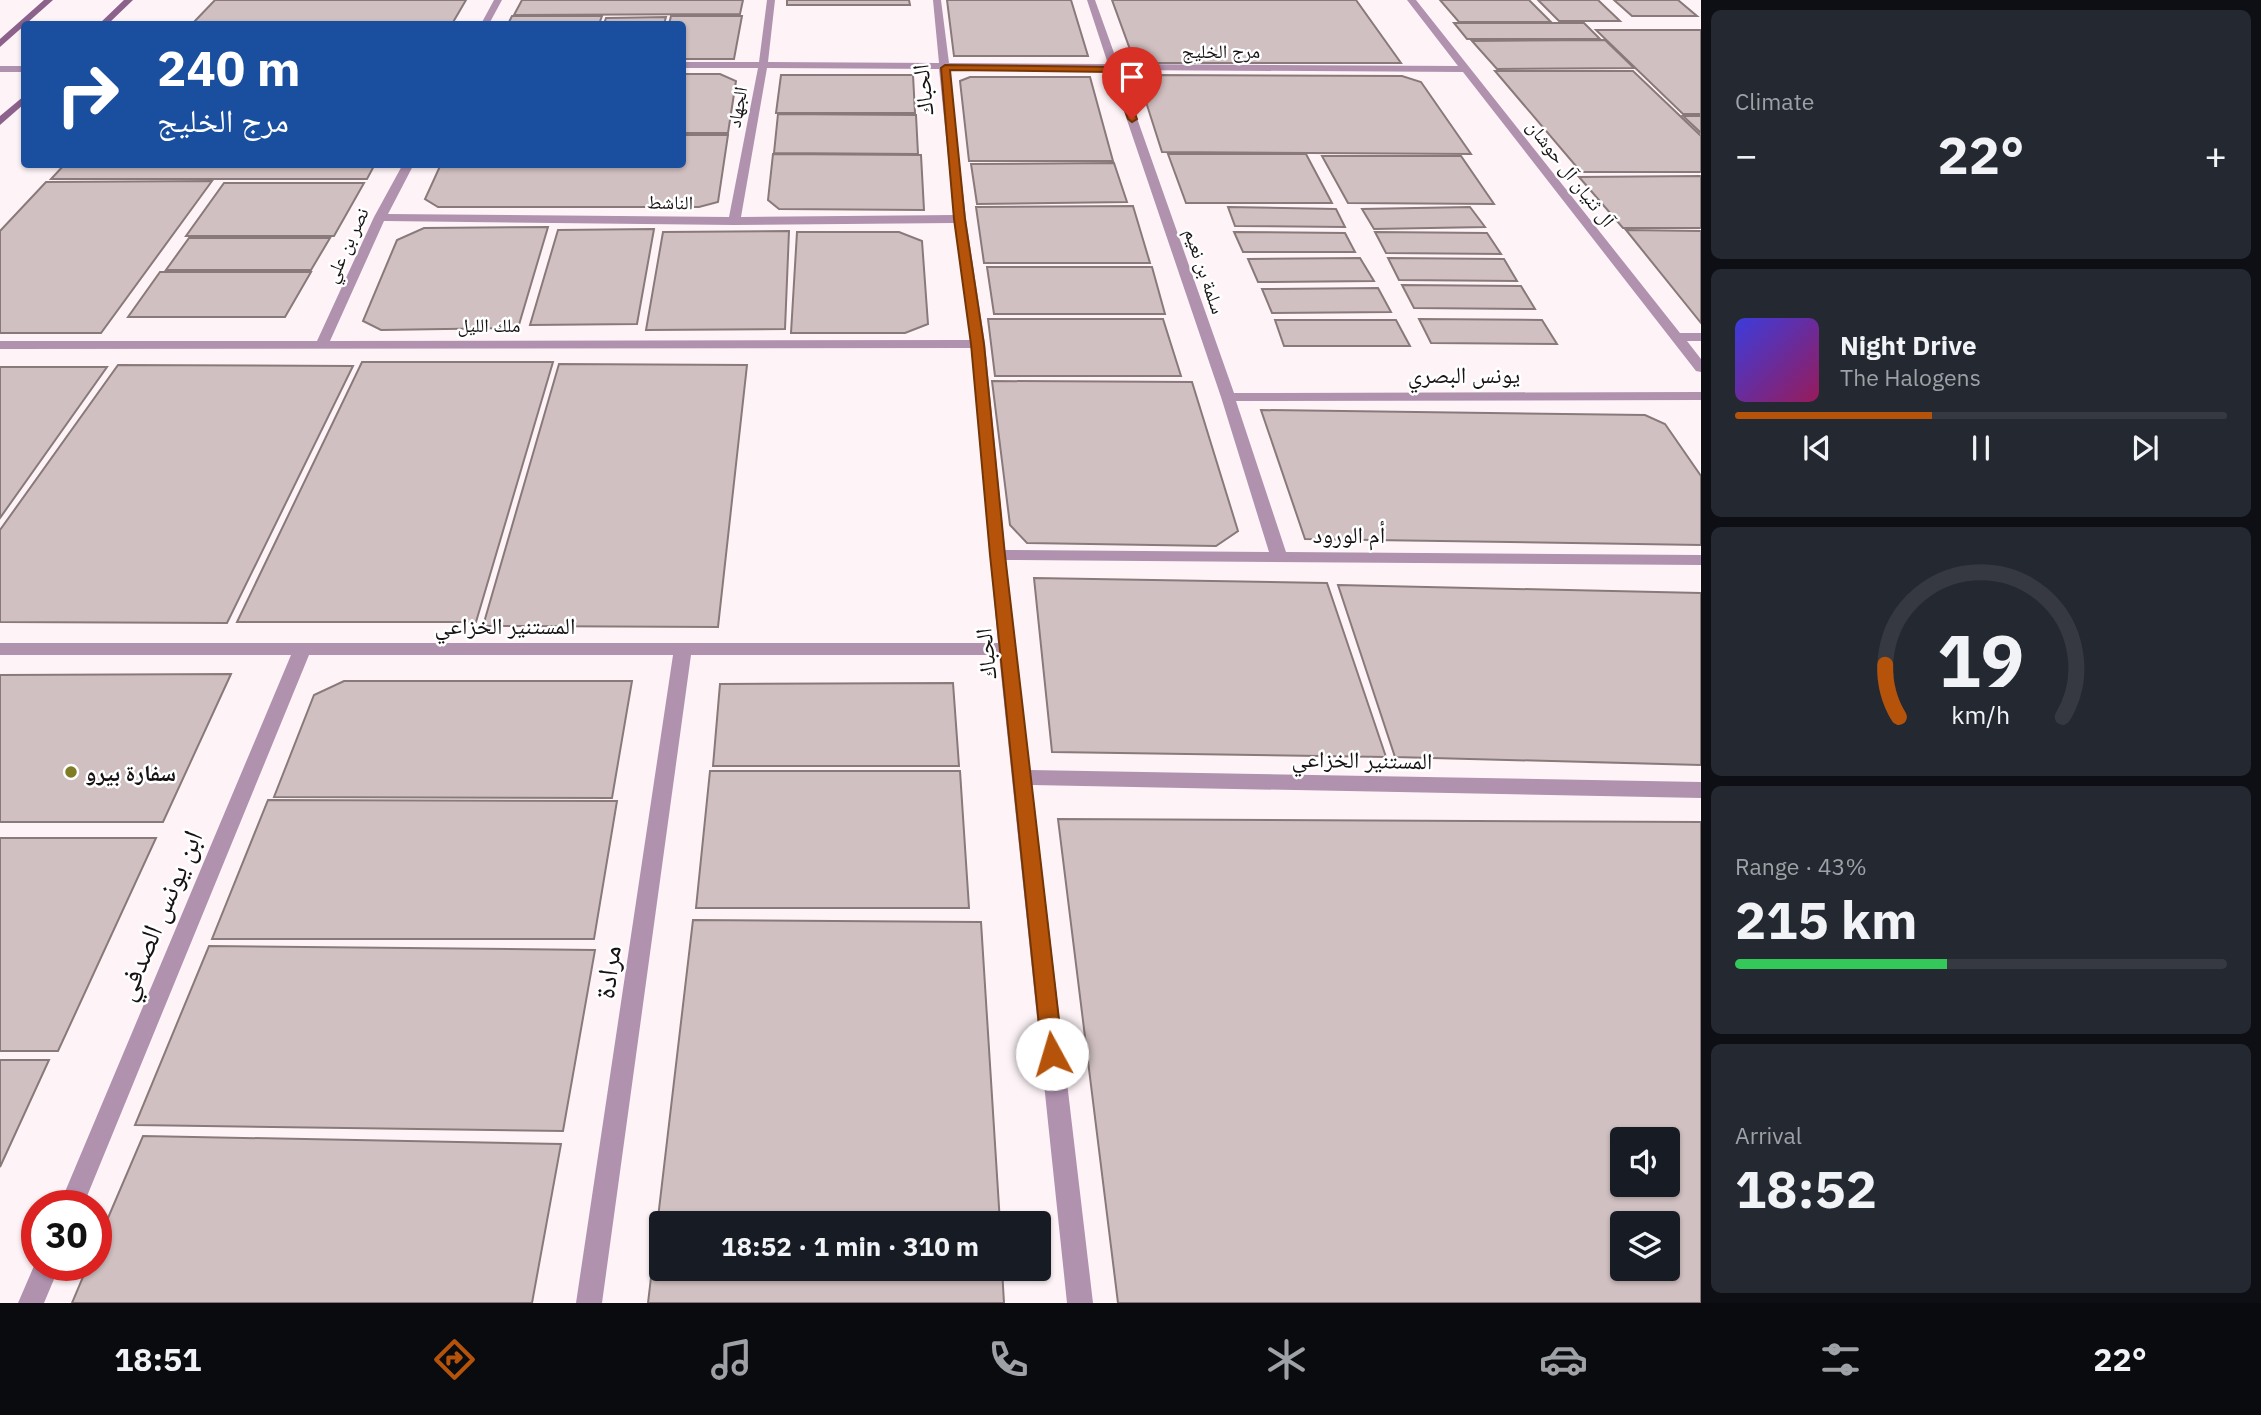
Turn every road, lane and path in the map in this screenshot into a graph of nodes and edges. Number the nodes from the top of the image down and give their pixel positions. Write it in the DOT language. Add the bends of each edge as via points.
graph roads {
  1 [pos="49,0"];
  2 [pos="129,0"];
  3 [pos="498,0"];
  4 [pos="771,0"];
  5 [pos="937,0"];
  6 [pos="1091,0"];
  7 [pos="1411,0"];
  8 [pos="26,21"];
  9 [pos="106,21"];
  10 [pos="487,21"];
  11 [pos="21,25"];
  12 [pos="0,44"];
  13 [pos="686,65"];
  14 [pos="763,66"];
  15 [pos="21,68"];
  16 [pos="945,68"];
  17 [pos="0,69"];
  18 [pos="1115,69"];
  19 [pos="1466,69"];
  20 [pos="21,102"];
  21 [pos="0,122"];
  22 [pos="407,168"];
  23 [pos="380,217"];
  24 [pos="960,219"];
  25 [pos="734,221"];
  26 [pos="1678,337"];
  27 [pos="1701,337"];
  28 [pos="322,344"];
  29 [pos="978,344"];
  30 [pos="0,345"];
  31 [pos="1701,368"];
  32 [pos="1701,396"];
  33 [pos="1228,397"];
  34 [pos="997,555"];
  35 [pos="1279,556"];
  36 [pos="1701,560"];
  37 [pos="303,648"];
  38 [pos="0,649"];
  39 [pos="1009,649"];
  40 [pos="683,650"];
  41 [pos="1022,777"];
  42 [pos="1701,790"];
  43 [pos="78,1190"];
  44 [pos="40,1281"];
  45 [pos="31,1303"];
  46 [pos="589,1303"];
  47 [pos="1080,1303"];
  1 -- 8 [label="main road"];
  2 -- 9 [label="main road"];
  3 -- 10 [label="street"];
  4 -- 14 [label="street, الجهاد"];
  5 -- 16 [label="street, الحباك"];
  6 -- 18 [label="street, سلمة بن نعيم"];
  7 -- 19 [label="street, آل ثنيان آل حوشان"];
  11 -- 12 [label="main road"];
  13 -- 14 [label="street, مرج الخليج"];
  14 -- 16 [label="street, مرج الخليج"];
  14 -- 25 [label="street, الجهاد"];
  15 -- 17 [label="street"];
  16 -- 18 [label="street, مرج الخليج"];
  16 -- 24 [label="street, الحباك"];
  18 -- 19 [label="street, مرج الخليج"];
  18 -- 33 [label="street, سلمة بن نعيم"];
  19 -- 26 [label="street, آل ثنيان آل حوشان"];
  20 -- 21 [label="main road"];
  22 -- 23 [label="street, نصر بن علي"];
  23 -- 25 [label="street, الناشط"];
  23 -- 28 [label="street, نصر بن علي"];
  24 -- 25 [label="street, الناشط"];
  24 -- 29 [label="street, الحباك"];
  26 -- 27 [label="street"];
  26 -- 31 [label="street, آل ثنيان آل حوشان"];
  28 -- 29 [label="street, ملك الليل"];
  28 -- 30 [label="street, ملك الليل"];
  29 -- 34 [label="street, الحباك"];
  32 -- 33 [label="street, يونس البصري"];
  33 -- 35 [label="street, سلمة بن نعيم"];
  34 -- 35 [label="street, أم الورود"];
  34 -- 39 [label="street, الحباك"];
  35 -- 36 [label="street, أم الورود"];
  37 -- 38 [label="street, المستنير الخزاعي"];
  37 -- 40 [label="street, المستنير الخزاعي"];
  37 -- 43 [label="street, ابن يونس الصدفي"];
  39 -- 40 [label="street, المستنير الخزاعي"];
  39 -- 41 [label="street, الحباك"];
  40 -- 46 [label="street, مرادة"];
  41 -- 42 [label="street, المستنير الخزاعي"];
  41 -- 47 [label="street, الحباك"];
  44 -- 45 [label="street"];
}
